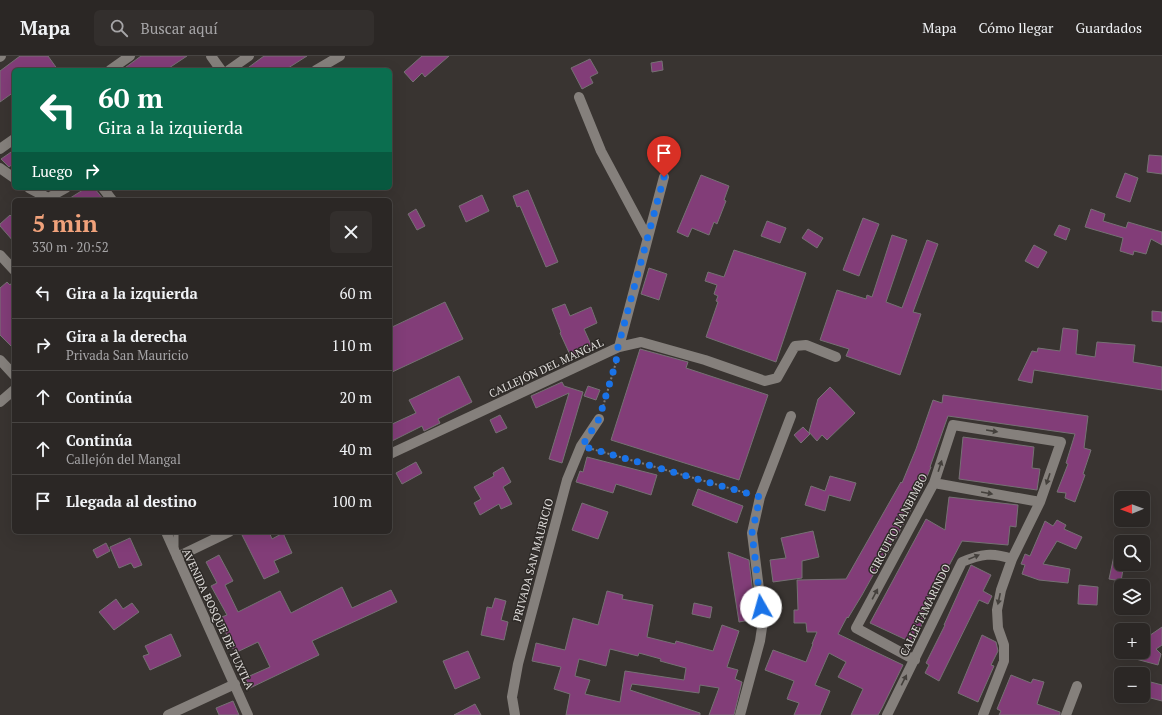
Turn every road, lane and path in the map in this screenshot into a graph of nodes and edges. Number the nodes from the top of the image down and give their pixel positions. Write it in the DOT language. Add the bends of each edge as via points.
graph roads {
  1 [pos="130,56"];
  2 [pos="212,56"];
  3 [pos="249,56"];
  4 [pos="340,56"];
  5 [pos="113,68"];
  6 [pos="220,68"];
  7 [pos="232,68"];
  8 [pos="319,68"];
  9 [pos="579,97"];
  10 [pos="12,140"];
  11 [pos="0,149"];
  12 [pos="0,168"];
  13 [pos="12,177"];
  14 [pos="664,177"];
  15 [pos="33,190"];
  16 [pos="63,190"];
  17 [pos="49,198"];
  18 [pos="52,198"];
  19 [pos="647,236"];
  20 [pos="0,255"];
  21 [pos="12,268"];
  22 [pos="618,347"];
  23 [pos="836,357"];
  24 [pos="0,360"];
  25 [pos="12,373"];
  26 [pos="12,392"];
  27 [pos="0,402"];
  28 [pos="791,416"];
  29 [pos="599,419"];
  30 [pos="582,446"];
  31 [pos="392,453"];
  32 [pos="934,484"];
  33 [pos="760,497"];
  34 [pos="1040,502"];
  35 [pos="167,534"];
  36 [pos="176,534"];
  37 [pos="225,534"];
  38 [pos="177,557"];
  39 [pos="1012,559"];
  40 [pos="914,660"];
  41 [pos="235,684"];
  42 [pos="1077,686"];
  43 [pos="168,715"];
  44 [pos="248,715"];
  45 [pos="515,715"];
  46 [pos="740,715"];
  47 [pos="887,715"];
  48 [pos="983,715"];
  49 [pos="1066,715"];
  1 -- 5 [label="street"];
  2 -- 6 [label="street"];
  3 -- 7 [label="street"];
  4 -- 8 [label="street"];
  9 -- 19 [label="street" via="601,151"];
  10 -- 11 [label="street"];
  12 -- 13 [label="street"];
  14 -- 19 [label="street, CALLEJÓN DEL MANGAL"];
  15 -- 17 [label="street"];
  16 -- 18 [label="street"];
  19 -- 22 [label="street, CALLEJÓN DEL MANGAL"];
  20 -- 21 [label="street"];
  22 -- 23 [label="street" via="641,342 705,360 765,381 777,378 795,346 806,345"];
  22 -- 29 [label="path"];
  22 -- 31 [label="street, CALLEJÓN DEL MANGAL"];
  24 -- 25 [label="street"];
  26 -- 27 [label="street"];
  28 -- 33 [label="street"];
  29 -- 30 [label="street, PRIVADA SAN MAURICIO"];
  30 -- 33 [label="path"];
  30 -- 45 [label="street, PRIVADA SAN MAURICIO" via="567,480 518,664 512,697"];
  32 -- 34 [label="street, one-way"];
  32 -- 34 [label="street, CIRCUITO NANBIMBO, one-way" via="953,425 1061,442"];
  40 -- 32 [label="street, CIRCUITO NANBIMBO, one-way" via="856,628"];
  33 -- 46 [label="street" via="752,533 763,622"];
  34 -- 39 [label="street, CIRCUITO NANBIMBO"];
  35 -- 38 [label="street, AVENIDA BOSQUE DE TUXTLA"];
  36 -- 38 [label="lane"];
  37 -- 38 [label="street"];
  38 -- 41 [label="street, AVENIDA BOSQUE DE TUXTLA"];
  40 -- 39 [label="street, CALLE TAMARINDO, one-way" via="962,562 980,554"];
  39 -- 48 [label="street, CIRCUITO NANBIMBO, one-way" via="996,610 998,628 1004,645 1004,661"];
  47 -- 40 [label="street, CALLE TAMARINDO, one-way"];
  41 -- 43 [label="street"];
  41 -- 44 [label="street, AVENIDA BOSQUE DE TUXTLA"];
  42 -- 49 [label="street"];
}
